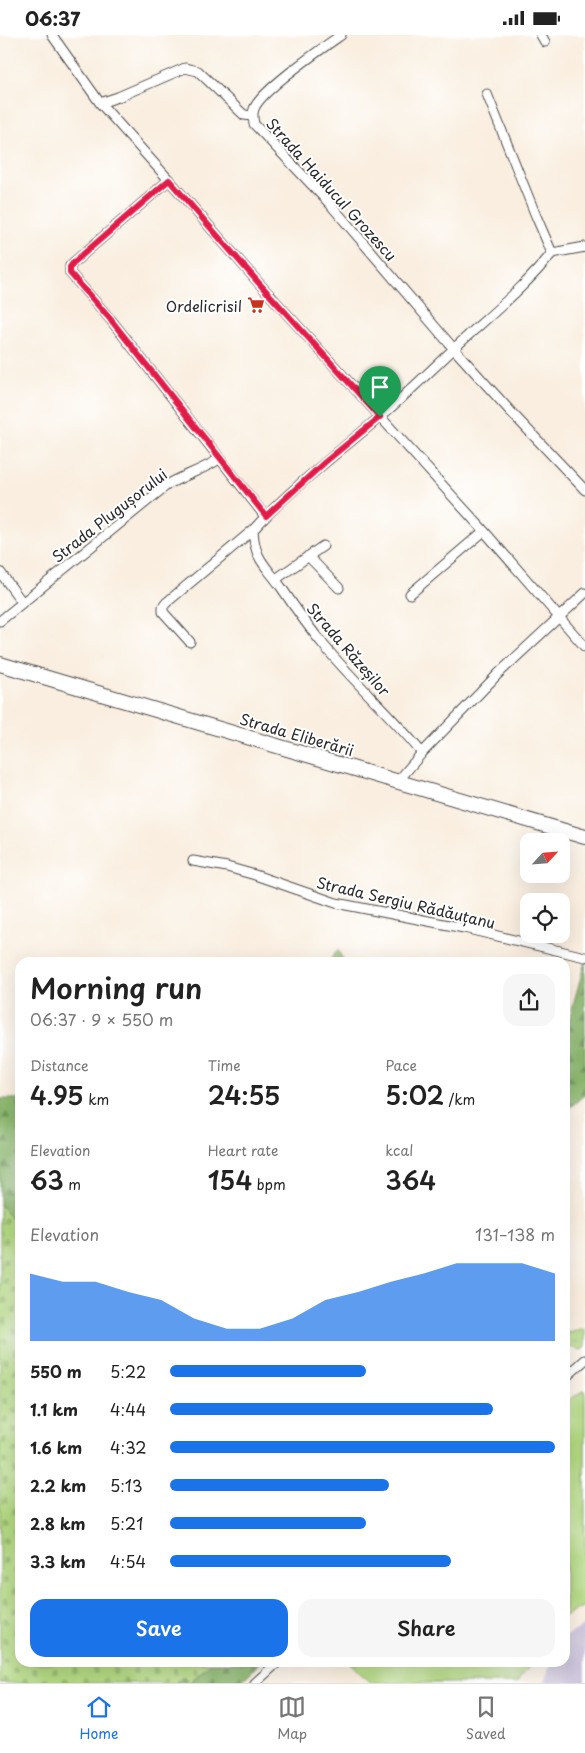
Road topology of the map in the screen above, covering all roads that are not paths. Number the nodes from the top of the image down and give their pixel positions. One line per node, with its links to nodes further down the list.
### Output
1 (52, 35): 4 (street)
2 (341, 35): 5 (street, Strada Haiducul Grozescu)
3 (487, 94): 8 (street)
4 (100, 103): 5 (street); 6 (street)
5 (252, 116): 9 (street, Strada Haiducul Grozescu)
6 (169, 180): 10 (street); 11 (street)
7 (585, 247): 8 (street)
8 (552, 253): 9 (street)
9 (454, 349): 10 (street); 12 (street, Strada Haiducul Grozescu)
10 (380, 417): 13 (street); 15 (street)
11 (219, 459): 13 (street); 23 (street, Strada Plugușorului)
12 (585, 490)
13 (266, 516): 14 (street)
14 (253, 530): 19 (street, Strada Răzeșilor); 26 (street)
15 (484, 531): 22 (street); 24 (street)
16 (323, 546): 17 (street)
17 (308, 555): 19 (street); 20 (street)
18 (0, 573): 23 (street)
19 (276, 579): 29 (street, Strada Răzeșilor)
20 (338, 588)
21 (585, 593): 24 (street)
22 (410, 594)
23 (22, 602): 25 (street, Strada Plugușorului)
24 (559, 618): 27 (street); 29 (street)
25 (0, 621)
26 (190, 642)
27 (585, 647)
28 (0, 664): 30 (street, Strada Eliberării)
29 (422, 753): 30 (street)
30 (398, 781): 31 (street, Strada Eliberării)
31 (585, 837)
32 (193, 861): 33 (street, Strada Sergiu Rădăuțanu)
33 (585, 957)
34 (585, 1361): 35 (street)
35 (570, 1374)
36 (273, 1667): 37 (street)
37 (255, 1683)

